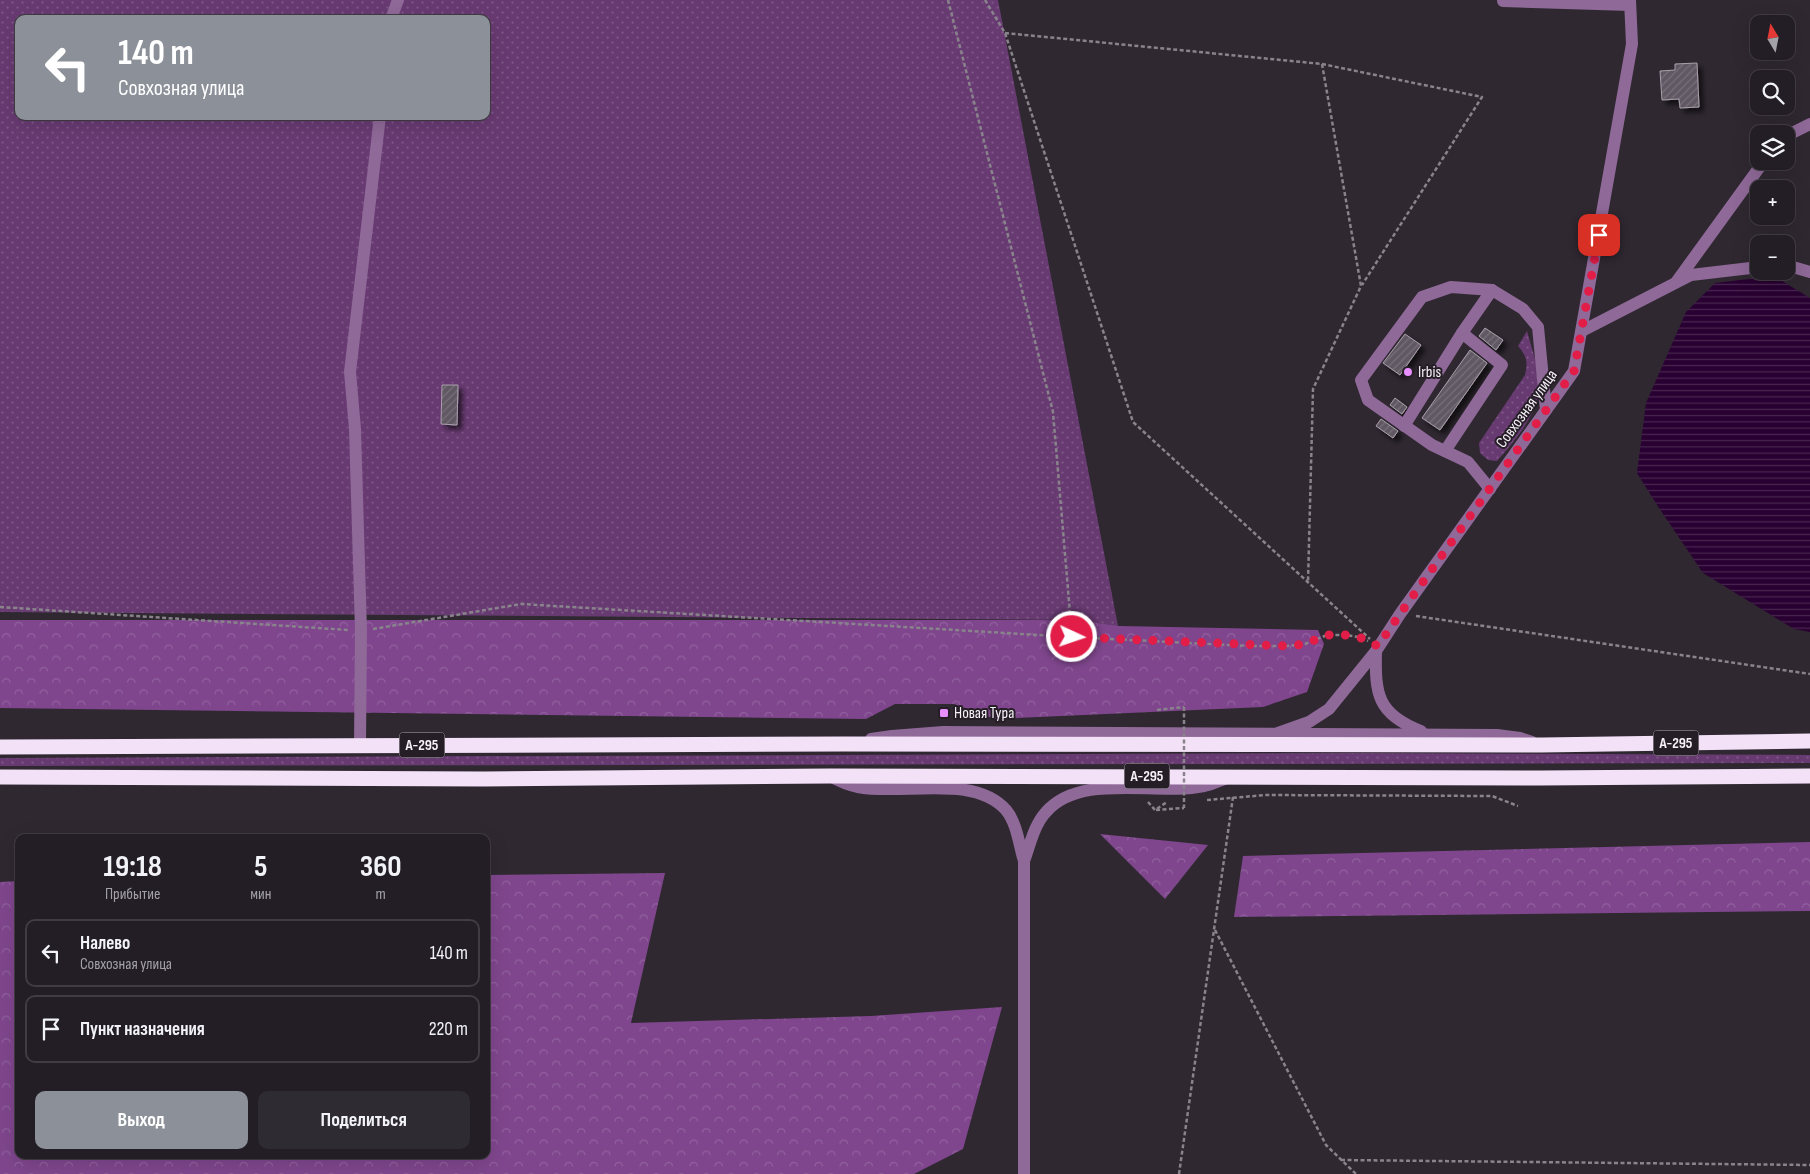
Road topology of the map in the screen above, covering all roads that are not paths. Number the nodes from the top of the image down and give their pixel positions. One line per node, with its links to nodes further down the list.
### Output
1 (398, 0): 4 (street)
2 (1503, 0): 3 (street)
3 (1630, 2): 14 (street, Совхозная улица)
4 (392, 15)
5 (380, 120): 25 (street)
6 (1810, 124): 7 (street)
7 (1795, 132)
8 (1758, 170): 12 (street)
9 (1750, 268): 12 (street)
10 (1795, 268): 11 (street)
11 (1810, 272)
12 (1676, 283): 14 (street)
13 (1492, 290): 15 (street); 16 (street); 17 (street)
14 (1582, 331): 16 (street, Совхозная улица)
15 (1462, 333): 17 (street); 18 (street)
16 (1546, 410): 19 (street, Совхозная улица)
17 (1404, 426): 18 (street)
18 (1445, 451): 19 (street)
19 (1490, 489): 20 (street, Совхозная улица)
20 (1377, 649): 21 (street, Совхозная улица); 22 (street)
21 (1278, 733): 22 (street, А-295); 24 (street, А-295)
22 (1431, 734): 26 (street, А-295)
23 (1810, 741): 26 (highway, А-295)
24 (844, 744): 25 (highway, А-295); 26 (highway, А-295)
25 (360, 745): 27 (highway, А-295)
26 (1542, 745)
27 (0, 747)
28 (830, 776): 29 (highway, А-295); 31 (highway, А-295); 32 (street)
29 (1232, 776): 30 (highway, А-295); 32 (street)
30 (1810, 776)
31 (0, 777)
32 (1024, 861): 33 (street)
33 (1024, 1174)

